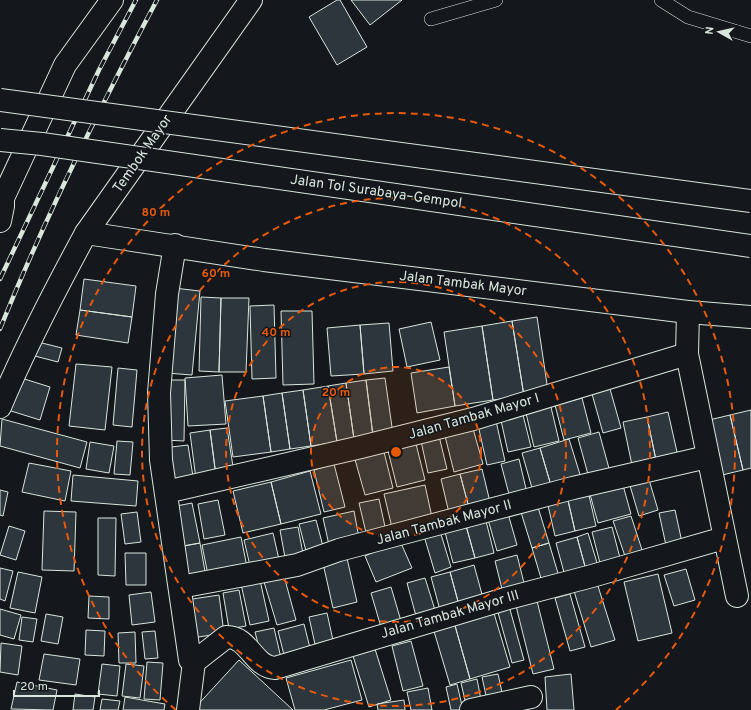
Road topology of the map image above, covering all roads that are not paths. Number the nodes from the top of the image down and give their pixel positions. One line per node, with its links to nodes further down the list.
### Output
1 (112, 0): 9 (main road)
2 (251, 0): 12 (main road, Tembok Mayor)
3 (496, 0): 5 (lane)
4 (661, 0): 6 (lane)
5 (431, 20)
6 (751, 36)
7 (0, 100): 10 (main road, bridge)
8 (0, 140): 14 (main road, Jalan Tol Surabaya–Gempol, bridge)
9 (1, 197): 11 (main road)
10 (751, 201)
11 (0, 221)
12 (86, 233): 13 (main road); 18 (main road, Tembok Mayor)
13 (175, 245): 15 (main road, Jalan Tambak Mayor); 20 (main road)
14 (751, 246)
15 (688, 312): 16 (main road, Jalan Tambak Mayor); 17 (main road)
16 (751, 317)
17 (687, 354): 19 (main road); 20 (main road, Jalan Tambak Mayor I)
18 (0, 407)
19 (707, 457): 21 (main road); 22 (main road, Jalan Tambak Mayor II)
20 (166, 492): 22 (main road)
21 (724, 538): 23 (main road); 24 (main road, Jalan Tambak Mayor III)
22 (180, 587): 24 (main road)
23 (737, 596)
24 (194, 662): 26 (main road)
25 (531, 697): 27 (main road)
26 (188, 710)
27 (471, 710)

